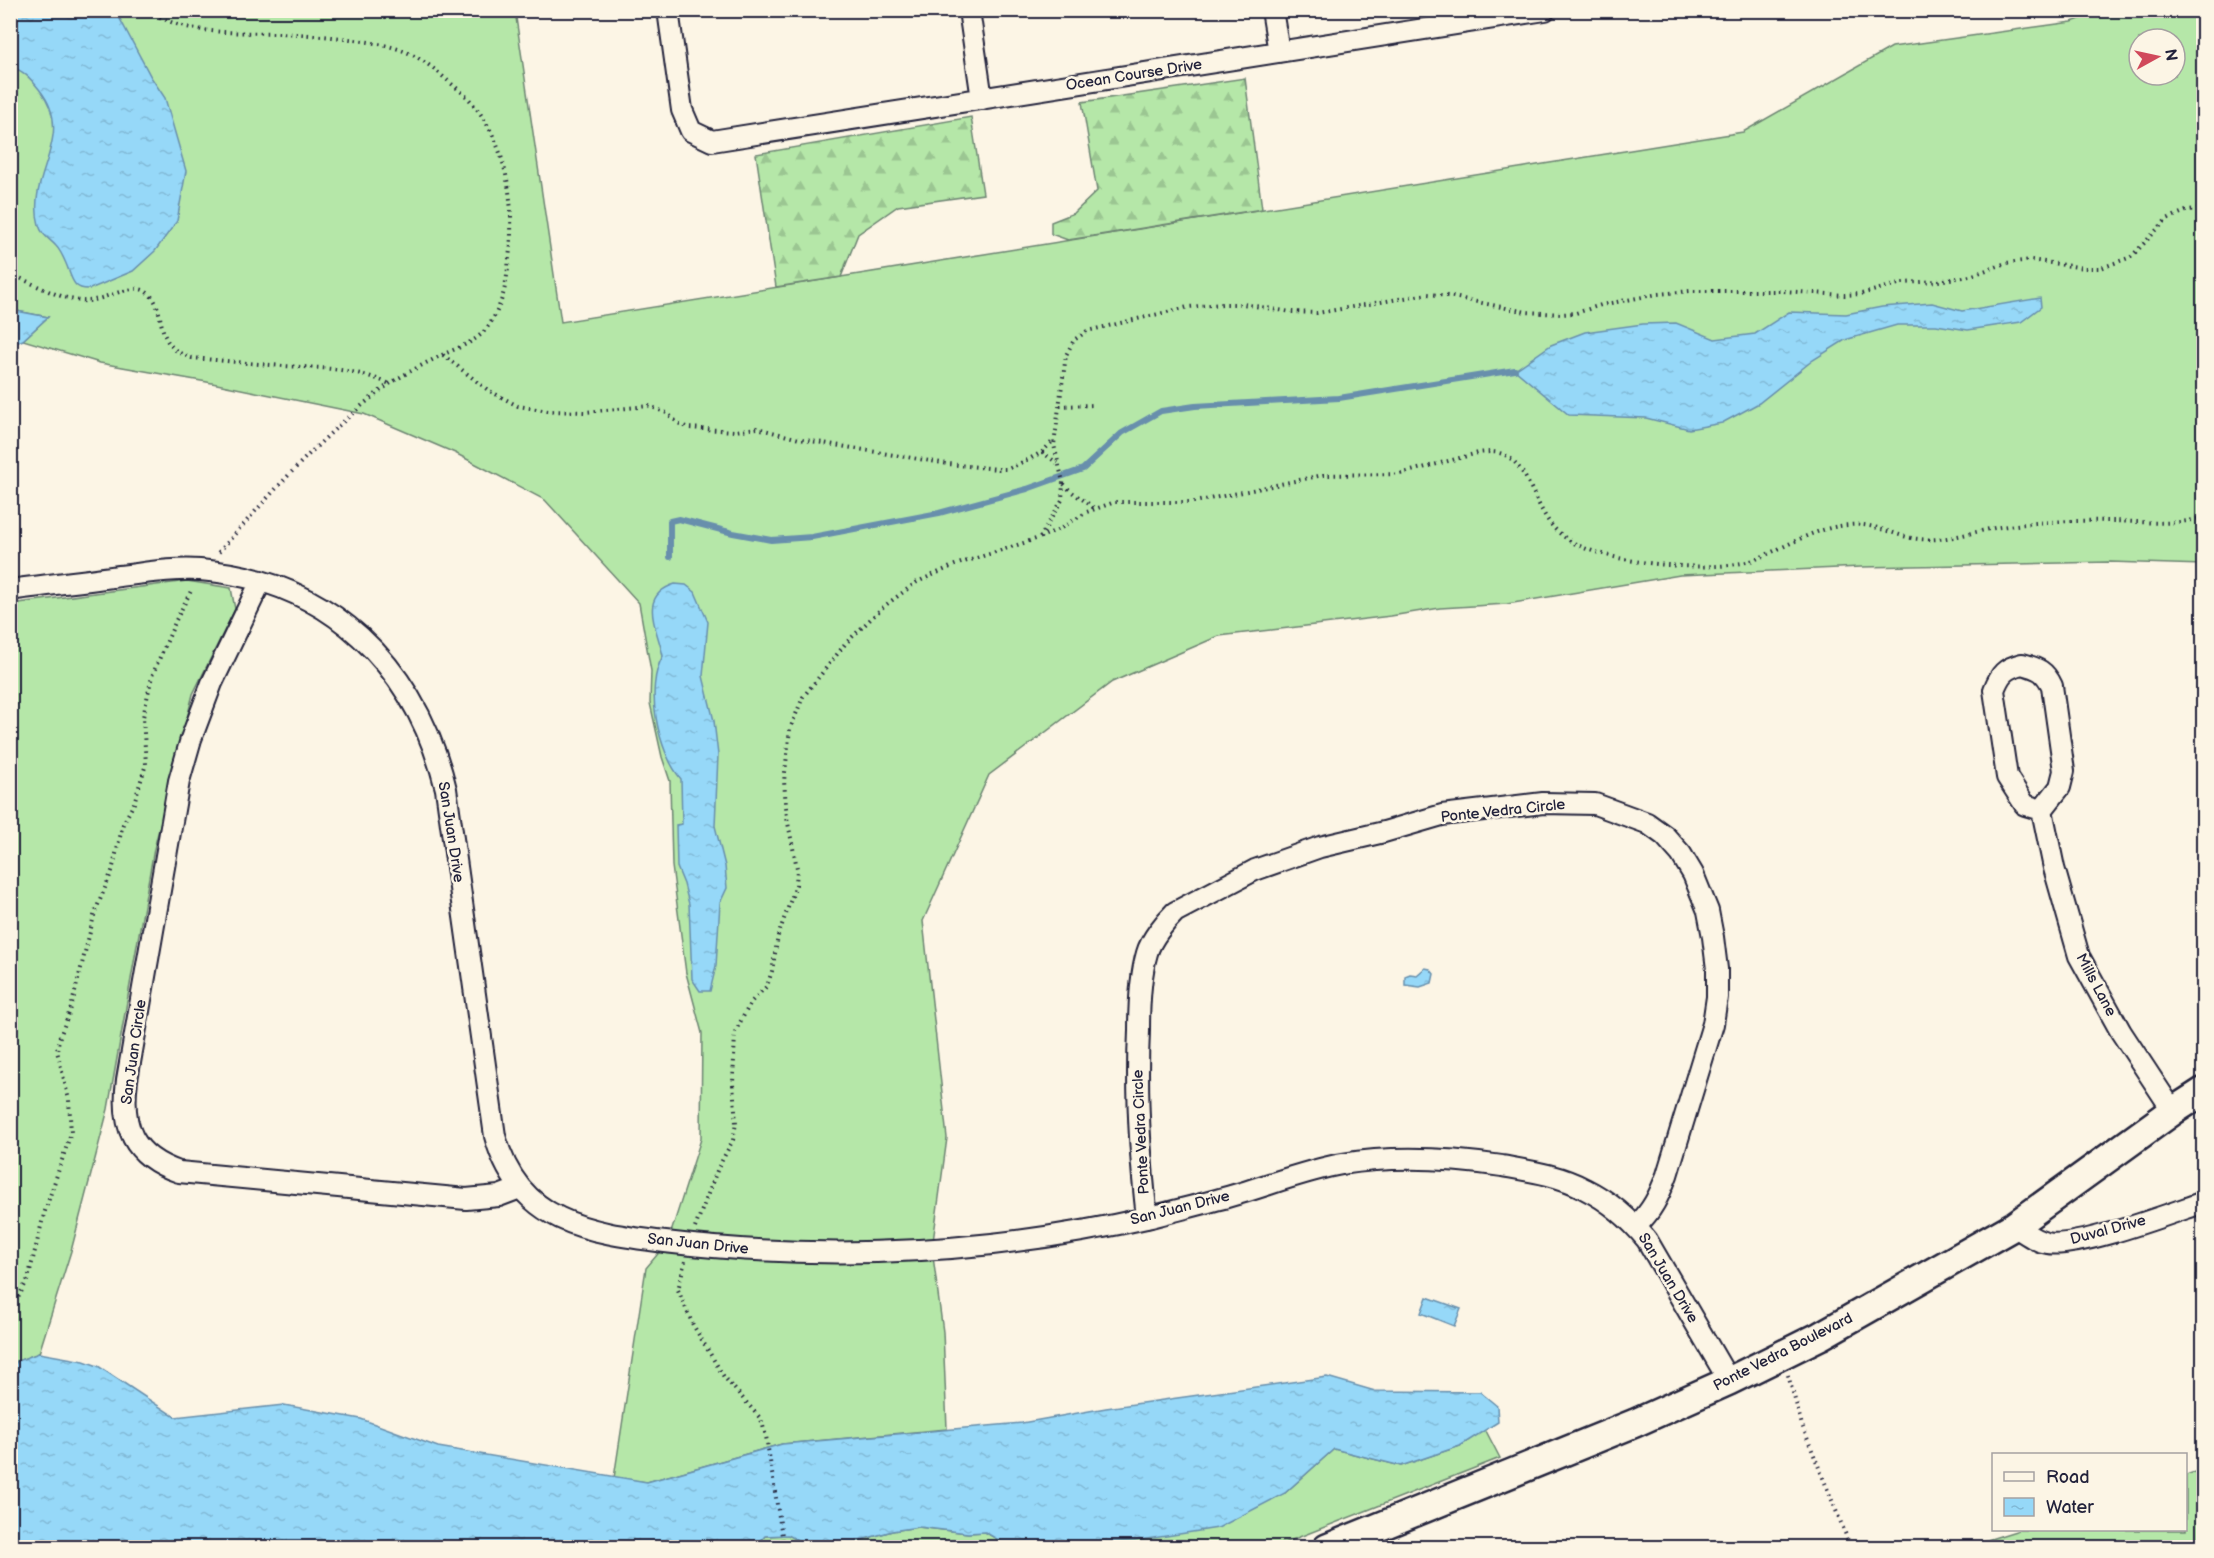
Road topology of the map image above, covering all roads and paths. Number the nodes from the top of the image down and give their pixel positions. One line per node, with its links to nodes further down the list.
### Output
1 (150, 10): 10 (path)
2 (668, 10): 7 (street, Ocean Course Drive)
3 (969, 10): 7 (street)
4 (1272, 10): 6 (street)
5 (1545, 10): 6 (street, Ocean Course Drive)
6 (1279, 52): 7 (street, Ocean Course Drive)
7 (982, 99)
8 (2204, 208): 13 (path)
9 (10, 274): 11 (path)
10 (443, 355): 11 (path); 15 (path)
11 (390, 384): 21 (path)
12 (1095, 405): 13 (path)
13 (1060, 406): 14 (path)
14 (1055, 439): 15 (path); 16 (path)
15 (1042, 453): 16 (path)
16 (1058, 463): 17 (path)
17 (1064, 483): 18 (path); 20 (path)
18 (1095, 509): 19 (path); 20 (path)
19 (2204, 517)
20 (1039, 538): 32 (path)
21 (202, 570): 22 (street, San Juan Drive); 23 (street, San Juan Drive); 33 (path)
22 (261, 581): 27 (street, San Juan Drive); 27 (street, San Juan Circle)
23 (10, 590)
24 (2042, 810): 24 (street); 26 (street, Mills Lane)
25 (2204, 1091): 26 (street, Ponte Vedra Boulevard)
26 (2173, 1111): 30 (street, Ponte Vedra Boulevard)
27 (520, 1188): 32 (street, San Juan Drive)
28 (2204, 1202): 30 (street, Duval Drive)
29 (1147, 1218): 31 (street, San Juan Drive); 31 (street, Ponte Vedra Circle); 32 (street, San Juan Drive)
30 (2014, 1226): 34 (street, Ponte Vedra Boulevard)
31 (1636, 1227): 35 (street, San Juan Drive)
32 (689, 1245): 36 (path)
33 (10, 1313)
34 (1783, 1354): 35 (street, Ponte Vedra Boulevard); 38 (path)
35 (1729, 1381): 37 (street, Ponte Vedra Boulevard)
36 (784, 1548)
37 (1327, 1548)
38 (1851, 1548)

